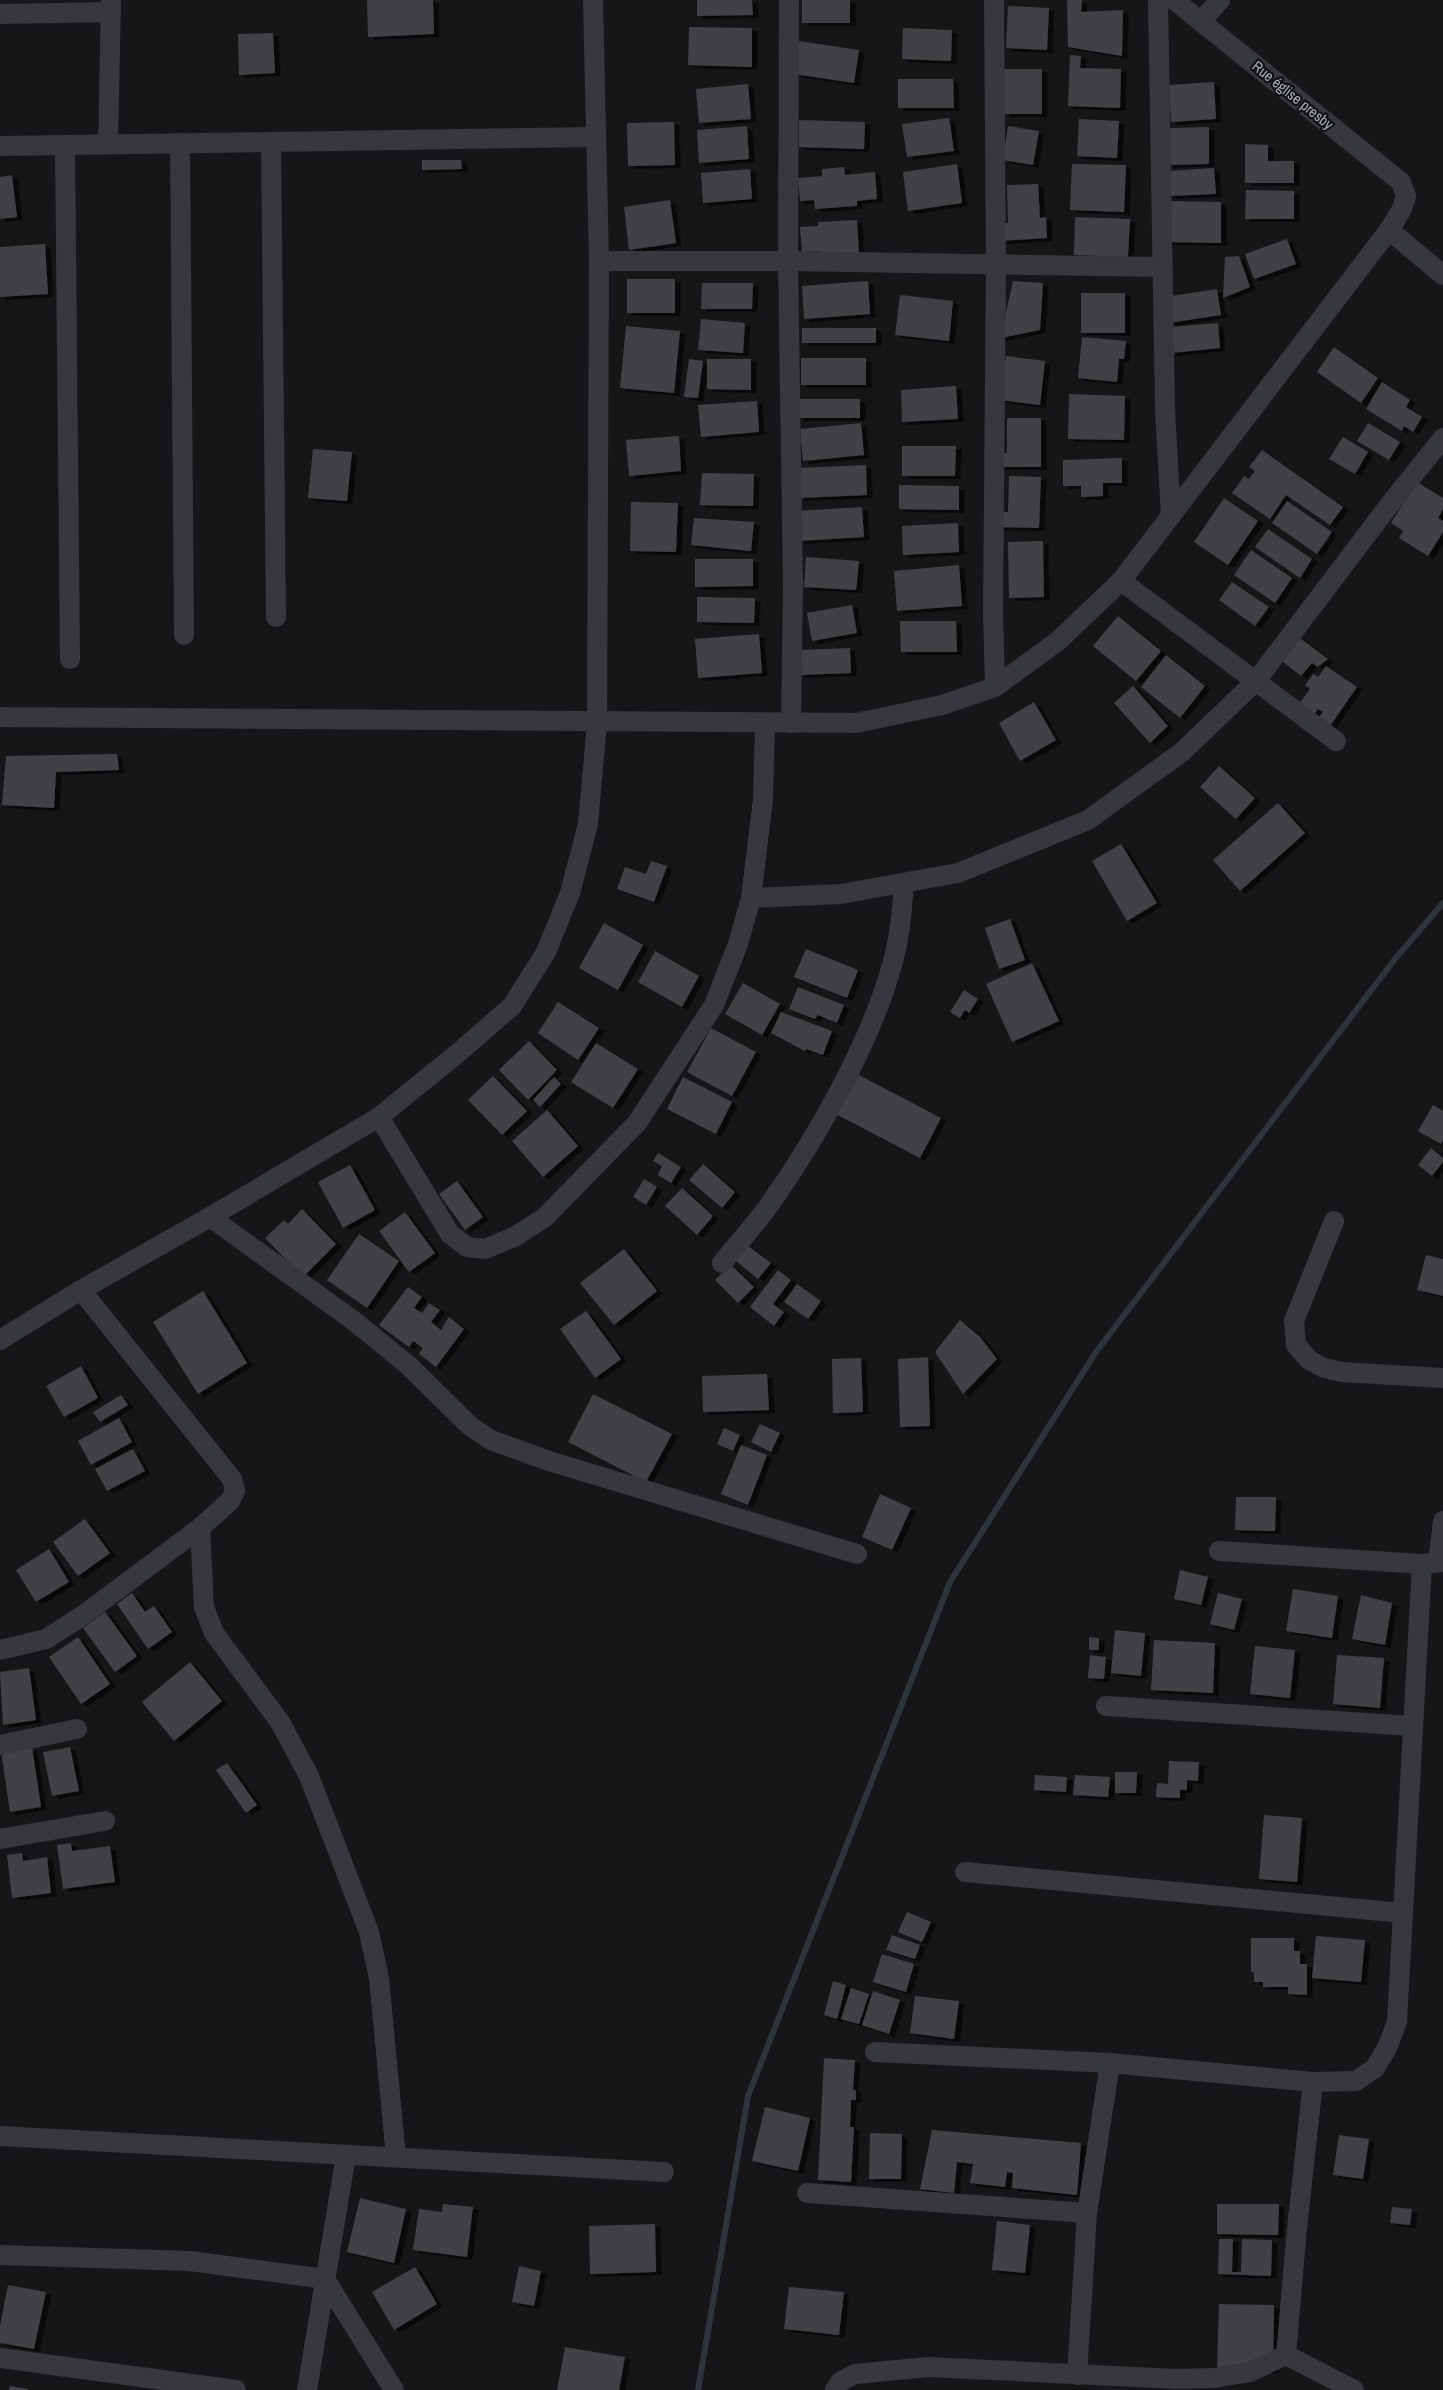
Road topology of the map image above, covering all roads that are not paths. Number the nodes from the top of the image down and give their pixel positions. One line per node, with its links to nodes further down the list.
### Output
1 (593, 0): 11 (street)
2 (789, 0): 19 (street)
3 (994, 0): 20 (street)
4 (1158, 0): 21 (street)
5 (1174, 0): 10 (street, Rue église presby)
6 (1220, 0): 10 (street)
7 (45, 6): 8 (street); 9 (street)
8 (111, 6): 14 (street)
9 (0, 14)
10 (1201, 21): 17 (street, Rue église presby)
11 (596, 137): 12 (street); 18 (street)
12 (271, 142): 13 (street); 26 (street)
13 (180, 143): 14 (street); 27 (street)
14 (108, 144): 15 (street)
15 (65, 145): 16 (street); 28 (street)
16 (0, 146)
17 (1389, 230): 22 (street); 24 (street)
18 (599, 261): 19 (street); 32 (street)
19 (788, 261): 20 (street); 34 (street)
20 (996, 264): 21 (street); 30 (street)
21 (1162, 267): 24 (street)
22 (1443, 275)
23 (1443, 438): 29 (street)
24 (1171, 516): 25 (street)
25 (1121, 581): 29 (street); 30 (street)
26 (276, 617)
27 (184, 635)
28 (70, 659)
29 (1256, 681): 35 (street); 36 (street)
30 (995, 687): 34 (street)
31 (0, 717): 32 (street)
32 (597, 723): 33 (street); 38 (street)
33 (765, 723): 34 (street); 37 (street)
34 (791, 723)
35 (1336, 741)
36 (904, 883): 37 (street); 41 (street)
37 (751, 898): 38 (street)
38 (379, 1117): 39 (street)
39 (210, 1217): 42 (street); 48 (street)
40 (1334, 1221): 44 (street)
41 (722, 1263)
42 (81, 1290): 43 (street); 46 (street)
43 (0, 1340)
44 (1443, 1378)
45 (1443, 1521): 49 (street)
46 (200, 1528): 50 (street); 64 (street)
47 (1219, 1551): 49 (street)
48 (857, 1554)
49 (1434, 1562): 52 (street)
50 (0, 1650)
51 (1106, 1706): 52 (street)
52 (1413, 1726): 58 (street)
53 (77, 1729): 54 (street)
54 (0, 1745)
55 (105, 1821): 56 (street)
56 (0, 1840)
57 (965, 1872): 58 (street)
58 (1403, 1913): 61 (street)
59 (875, 2052): 60 (street)
60 (1110, 2064): 61 (street); 67 (street)
61 (1313, 2082): 70 (street)
62 (0, 2136): 63 (street)
63 (346, 2155): 64 (street); 69 (street)
64 (396, 2157): 65 (street)
65 (664, 2172)
66 (807, 2193): 67 (street)
67 (1087, 2213): 72 (street)
68 (0, 2255): 69 (street)
69 (325, 2279): 75 (street); 76 (street)
70 (1286, 2355): 73 (street); 78 (street)
71 (0, 2358): 74 (street)
72 (1077, 2375): 73 (street); 77 (street)
73 (1213, 2384)
74 (236, 2390)
75 (307, 2390)
76 (394, 2390)
77 (835, 2390)
78 (1354, 2390)

